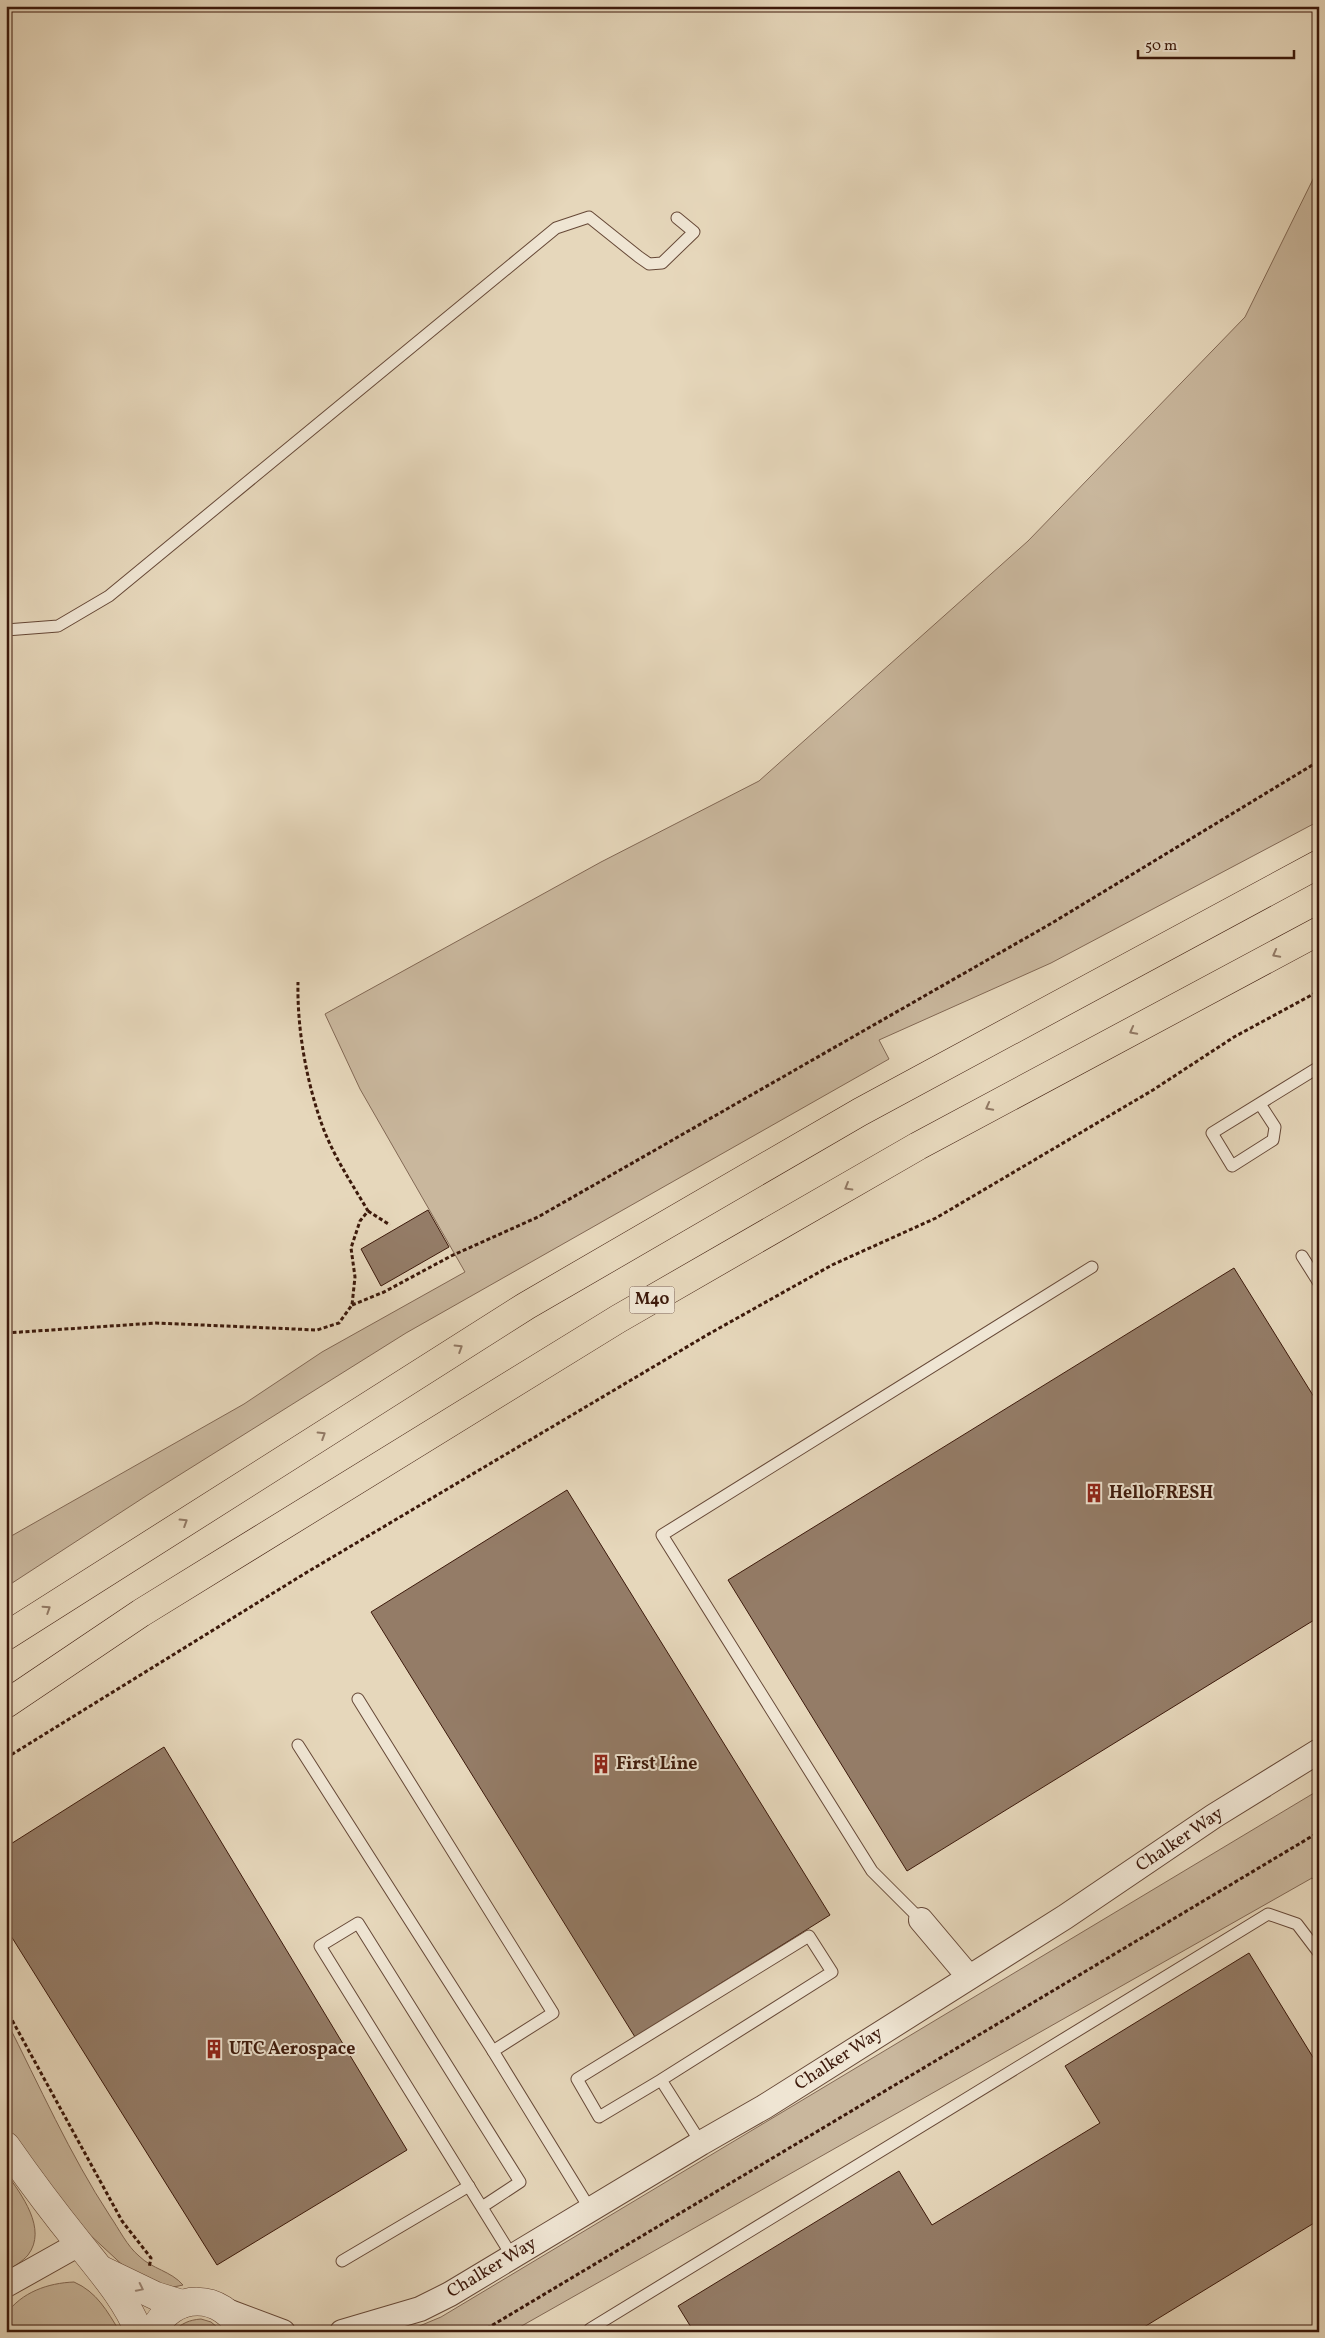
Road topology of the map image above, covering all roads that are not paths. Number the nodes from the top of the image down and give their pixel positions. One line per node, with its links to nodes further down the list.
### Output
1 (677, 218): 2 (lane)
2 (6, 630)
3 (1319, 864): 10 (highway, one-way to 3)
4 (1319, 931): 12 (highway, M40, one-way to 12)
5 (1319, 1067): 6 (lane)
6 (1260, 1104): 6 (lane)
7 (1302, 1256): 9 (lane)
8 (1092, 1267): 15 (lane)
9 (1319, 1283)
10 (6, 1636)
11 (358, 1699): 18 (lane)
12 (6, 1704)
13 (298, 1744): 18 (lane)
14 (1319, 1751): 17 (street, Chalker Way)
15 (921, 1920): 17 (street)
16 (1319, 1953): 36 (lane)
17 (969, 1977): 20 (street, Chalker Way)
18 (493, 2051): 24 (lane)
19 (661, 2080): 19 (lane); 20 (lane)
20 (701, 2143): 24 (street, Chalker Way)
21 (6, 2146): 25 (street)
22 (468, 2186): 23 (lane); 23 (lane); 27 (lane)
23 (482, 2207): 26 (lane)
24 (590, 2210): 26 (street, Chalker Way)
25 (79, 2244): 28 (street); 29 (street)
26 (512, 2256): 35 (street, Chalker Way)
27 (342, 2261)
28 (100, 2269): 30 (street, one-way to 30); 32 (street)
29 (6, 2285)
30 (182, 2304): 31 (street); 33 (street)
31 (235, 2321): 34 (street)
32 (139, 2332)
33 (153, 2332)
34 (283, 2332)
35 (342, 2332)
36 (590, 2332)

